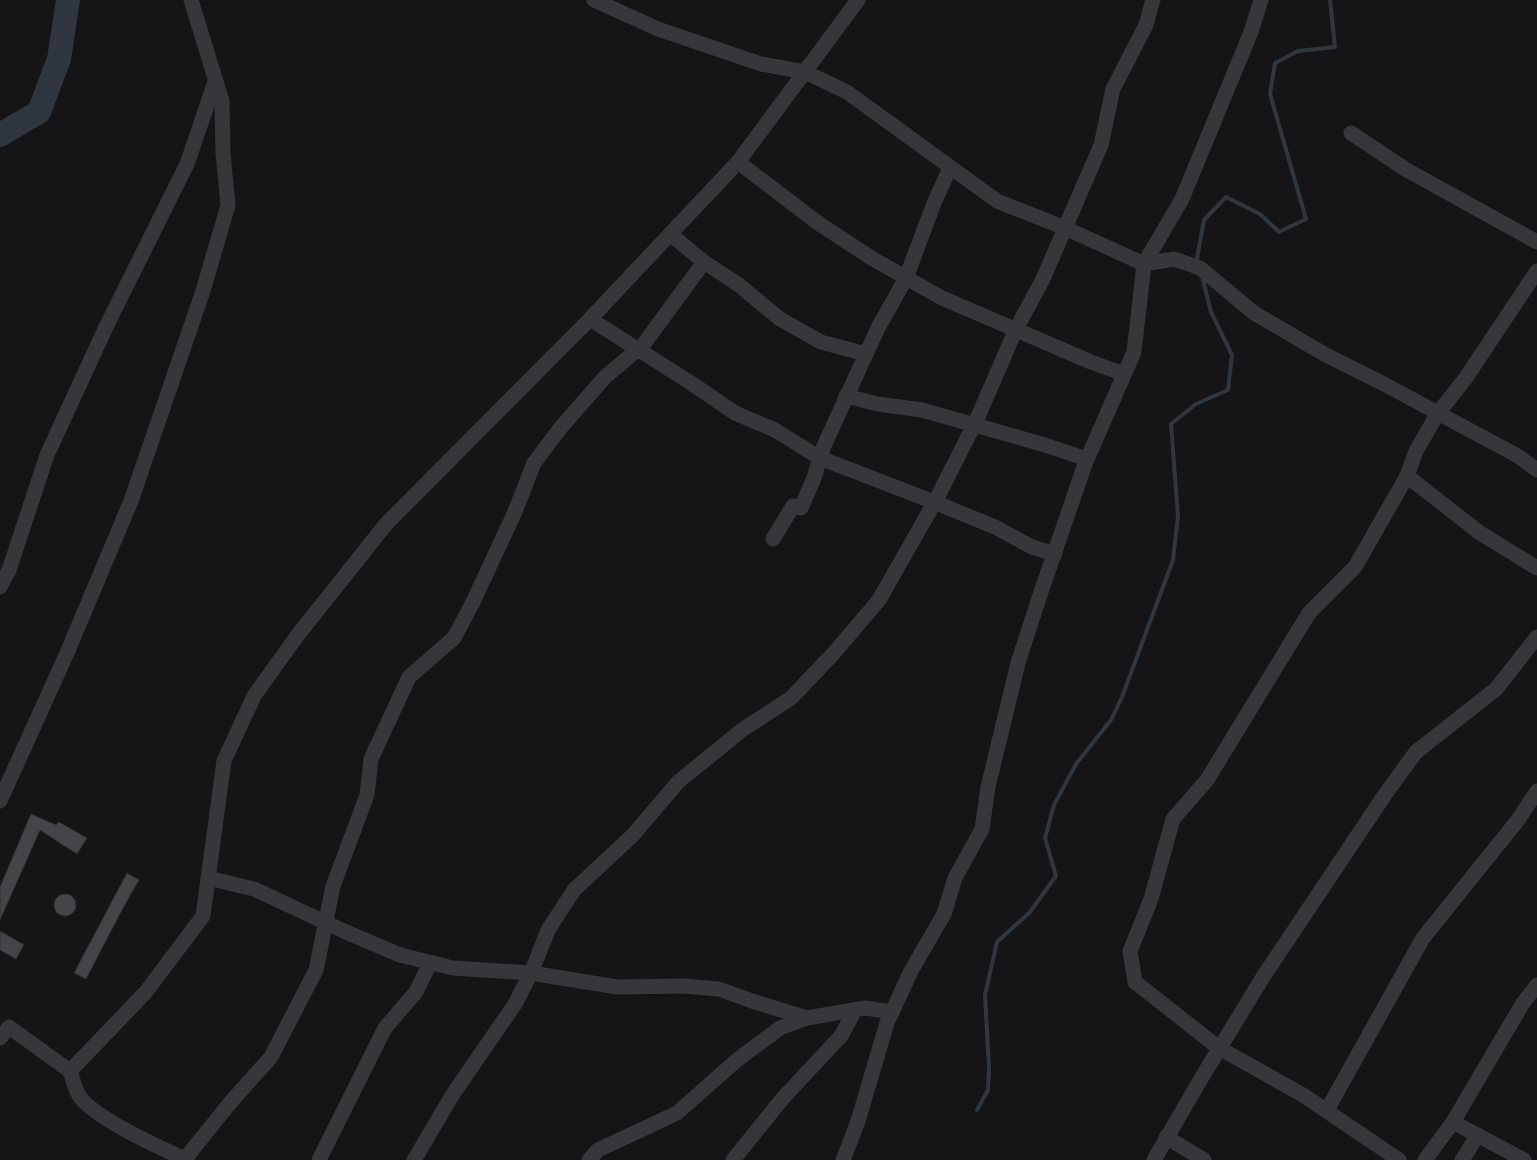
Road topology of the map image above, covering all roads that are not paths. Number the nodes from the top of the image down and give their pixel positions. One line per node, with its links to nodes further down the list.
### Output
1 (191, 0): 7 (street)
2 (594, 0): 6 (street)
3 (858, 0): 6 (street)
4 (1153, 0): 11 (street)
5 (1262, 0): 15 (street)
6 (805, 72): 9 (street); 10 (street)
7 (216, 82): 34 (street); 37 (street)
8 (1351, 132): 13 (street)
9 (738, 162): 12 (street); 17 (street)
10 (950, 168): 11 (street); 17 (street)
11 (1065, 228): 15 (street); 19 (street)
12 (670, 234): 14 (street); 18 (street)
13 (1537, 242)
14 (704, 262): 20 (street); 21 (street)
15 (1144, 264): 22 (street); 24 (street)
16 (1537, 271): 24 (street)
17 (906, 278): 19 (street); 21 (street)
18 (590, 320): 20 (street); 38 (street)
19 (1016, 329): 22 (street); 25 (street)
20 (638, 349): 26 (street); 39 (street)
21 (866, 354): 23 (street)
22 (1124, 374): 27 (street)
23 (846, 396): 25 (street); 26 (street)
24 (1438, 413): 28 (street); 29 (street)
25 (974, 425): 27 (street); 30 (street)
26 (820, 458): 30 (street); 31 (street)
27 (1087, 459): 32 (street)
28 (1537, 470)
29 (1407, 476): 33 (street); 47 (street)
30 (934, 502): 32 (street); 41 (street)
31 (772, 540)
32 (1055, 554): 44 (street)
33 (1537, 568)
34 (0, 587)
35 (1537, 637): 47 (street)
36 (1537, 791): 49 (street)
37 (0, 801)
38 (208, 878): 39 (street); 48 (street)
39 (325, 922): 40 (street); 54 (street)
40 (430, 962): 41 (street); 55 (street)
41 (530, 973): 45 (street); 56 (street)
42 (1537, 985): 50 (street)
43 (855, 1010): 44 (street); 45 (street); 58 (street)
44 (892, 1012): 59 (street)
45 (807, 1018): 57 (street)
46 (3, 1028): 48 (street)
47 (1219, 1048): 49 (street); 52 (street)
48 (70, 1072): 54 (street)
49 (1326, 1110): 53 (street)
50 (1453, 1122): 51 (street); 62 (street)
51 (1478, 1135): 63 (street); 64 (street)
52 (1166, 1137): 60 (street); 61 (street)
53 (1390, 1158)
54 (185, 1160)
55 (320, 1160)
56 (414, 1160)
57 (589, 1160)
58 (733, 1160)
59 (843, 1160)
60 (1154, 1160)
61 (1204, 1160)
62 (1425, 1160)
63 (1462, 1160)
64 (1524, 1160)

